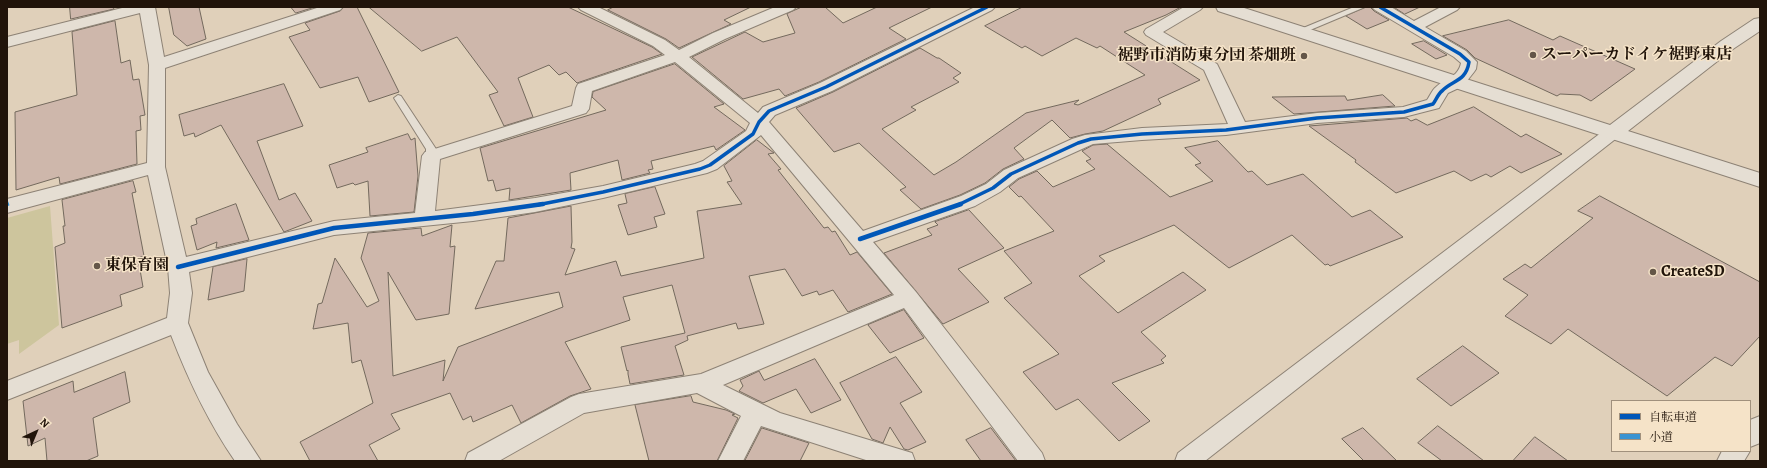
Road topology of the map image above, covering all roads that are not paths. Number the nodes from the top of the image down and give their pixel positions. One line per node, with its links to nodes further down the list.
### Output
1 (144, 7): 15 (street)
2 (148, 7): 17 (street)
3 (334, 7): 17 (street)
4 (586, 7): 16 (street)
5 (788, 7): 16 (street)
6 (987, 7): 20 (street)
7 (1195, 7): 21 (street)
8 (1224, 7): 14 (street)
9 (1361, 7): 14 (lane)
10 (1380, 7): 13 (street)
11 (1452, 7): 13 (street)
12 (1760, 23): 22 (street)
13 (1414, 27): 18 (street)
14 (1300, 31): 18 (street)
15 (7, 42)
16 (677, 56): 20 (street); 23 (street)
17 (157, 65): 24 (street)
18 (1456, 82): 21 (street); 22 (street)
19 (398, 98): 23 (lane)
20 (759, 122): 27 (street); 28 (street)
21 (1238, 127): 28 (street)
22 (1612, 133): 25 (street); 43 (street)
23 (431, 156): 27 (street)
24 (156, 166): 26 (street); 29 (street)
25 (1760, 180)
26 (7, 206)
27 (424, 219): 29 (street)
28 (860, 239): 30 (street)
29 (178, 267): 31 (street)
30 (908, 298): 32 (street); 42 (street)
31 (177, 323): 33 (street); 38 (street)
32 (700, 384): 34 (street); 39 (street)
33 (7, 390)
34 (756, 412): 40 (street); 41 (street)
35 (1760, 426): 36 (street)
36 (1751, 436)
37 (1737, 452): 44 (street)
38 (249, 461)
39 (477, 461)
40 (730, 461)
41 (903, 461)
42 (1033, 461)
43 (1187, 461)
44 (1730, 461)

